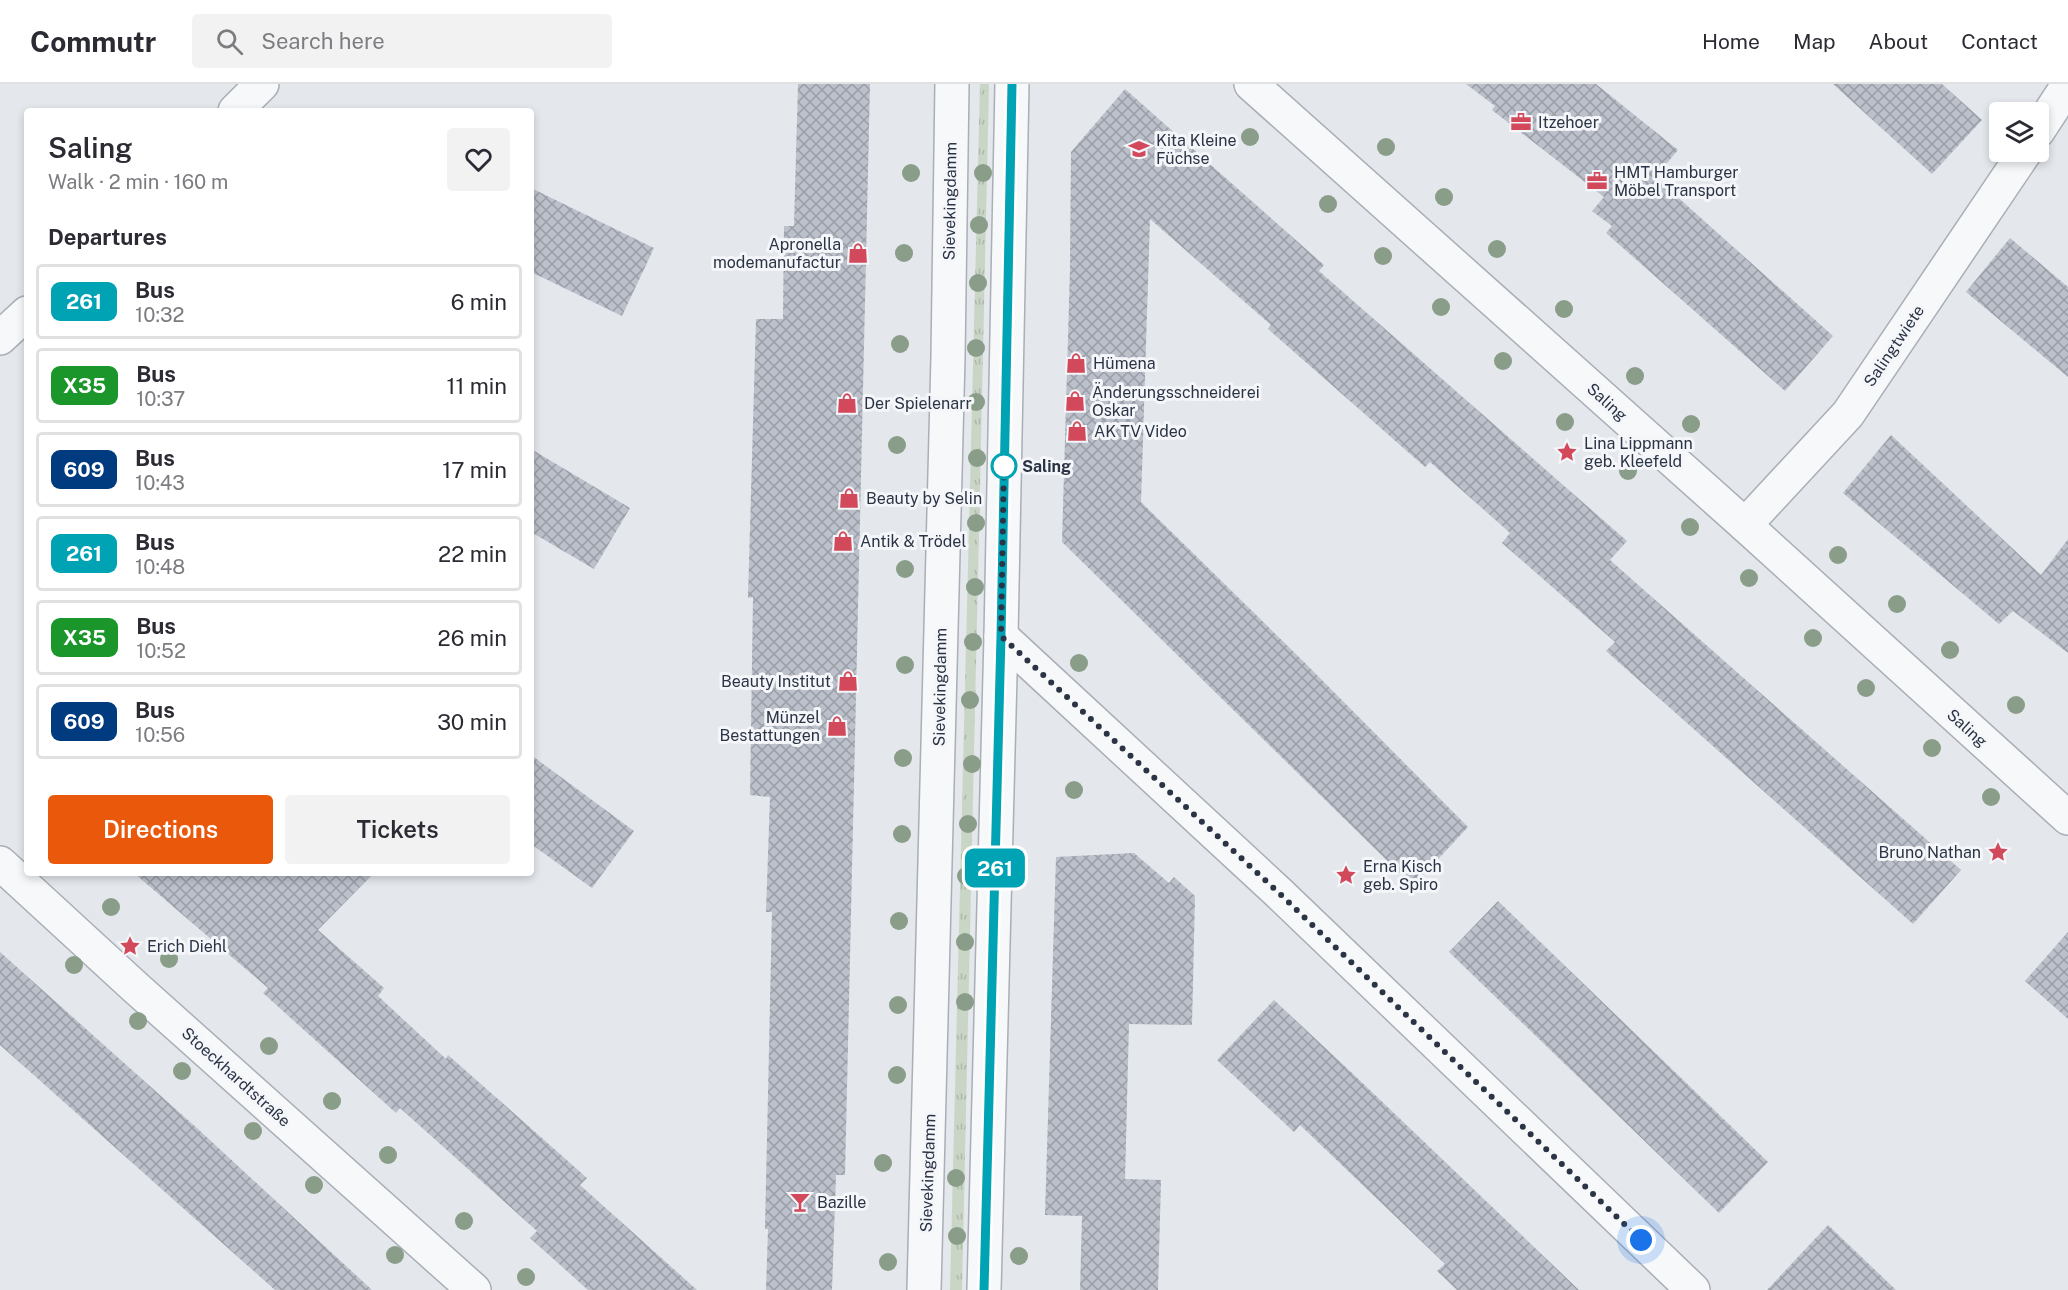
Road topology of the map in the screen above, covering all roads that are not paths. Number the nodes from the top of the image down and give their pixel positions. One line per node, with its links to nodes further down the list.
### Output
1 (262, 84): 6 (street)
2 (952, 84): 16 (street, Sievekingdamm)
3 (1012, 84): 12 (street)
4 (1251, 84): 11 (street, Saling)
5 (2068, 85): 7 (street)
6 (238, 108)
7 (2049, 114)
8 (2018, 162): 11 (street, Salingtwiete)
9 (24, 316): 10 (street)
10 (0, 338)
11 (1745, 525): 13 (street, Saling)
12 (1001, 636): 17 (street); 18 (street)
13 (2068, 818)
14 (0, 863): 15 (street, Stoeckhardtstraße)
15 (474, 1290)
16 (924, 1290)
17 (984, 1290)
18 (1693, 1290)

